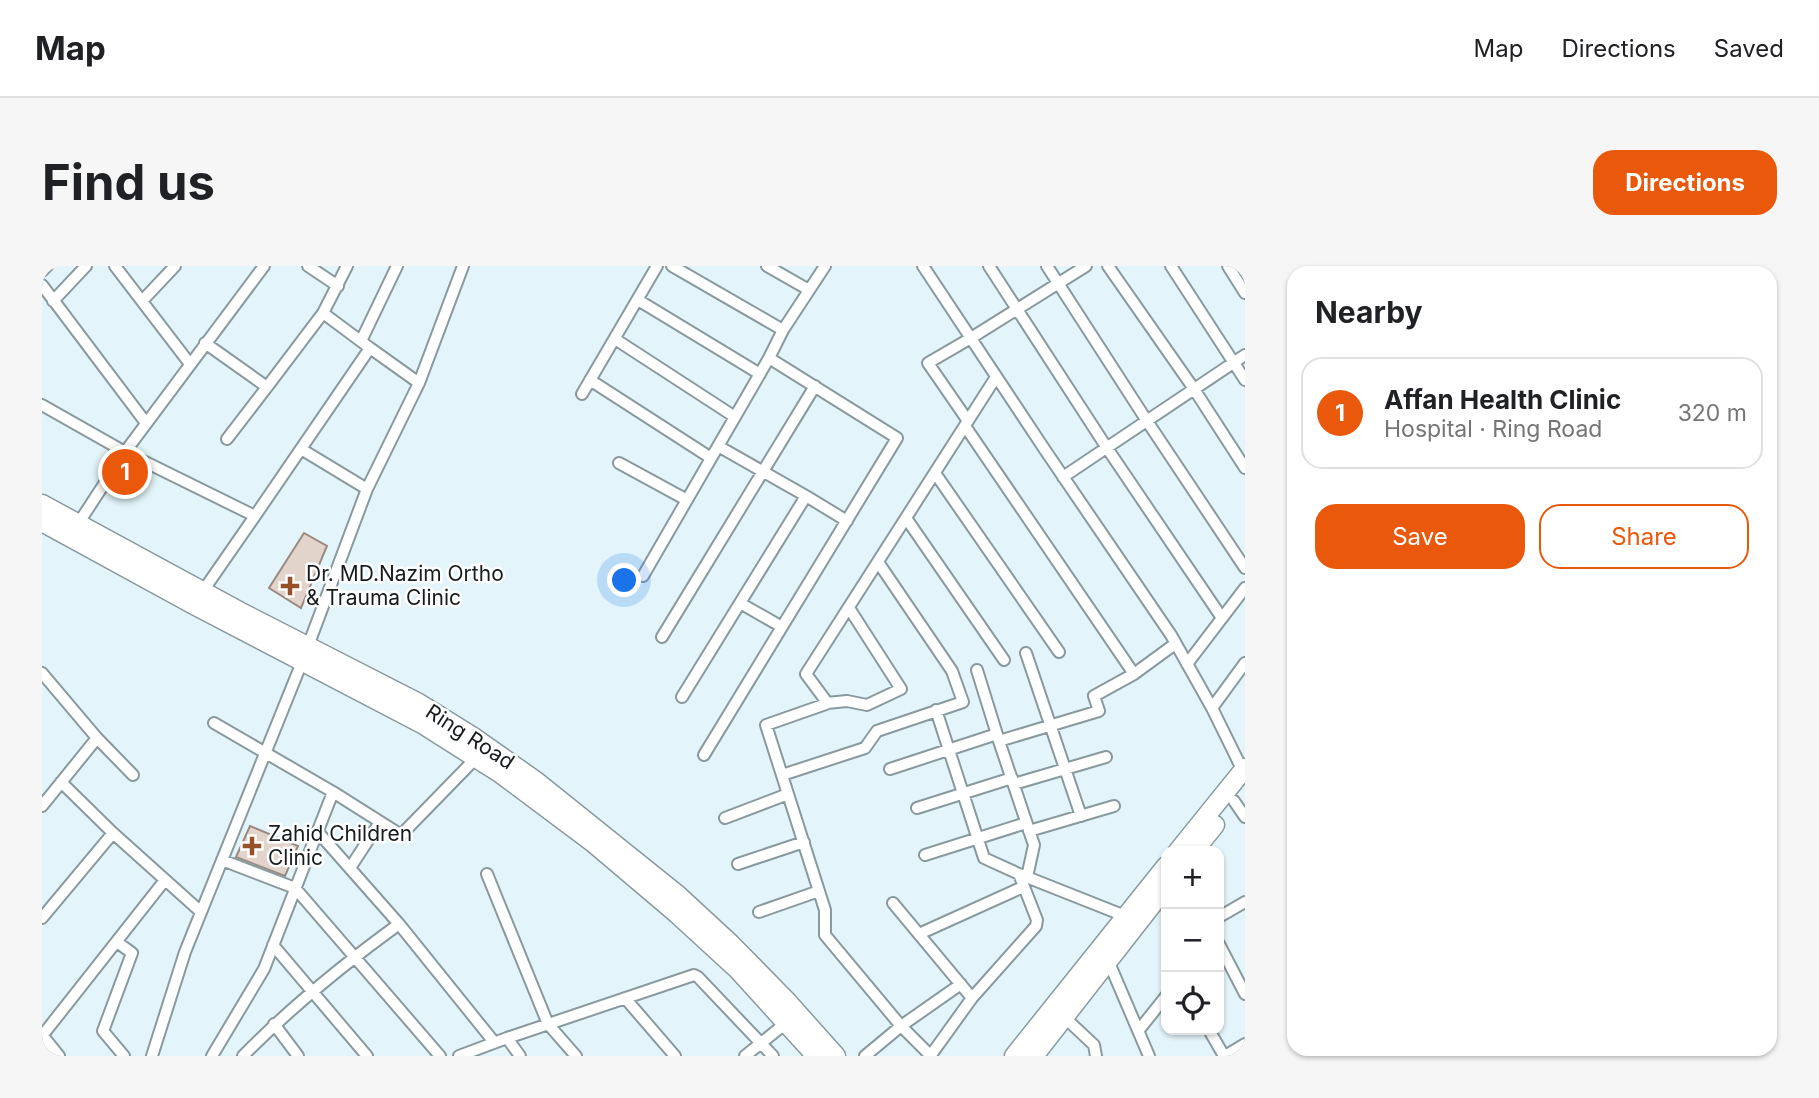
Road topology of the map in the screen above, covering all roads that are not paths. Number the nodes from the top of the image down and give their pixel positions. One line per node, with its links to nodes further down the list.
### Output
1 (47, 266): 22 (street)
2 (86, 266): 30 (street)
3 (115, 266): 31 (street)
4 (175, 266): 31 (street)
5 (248, 266): 23 (street)
6 (264, 266): 23 (street)
7 (308, 266): 26 (street)
8 (347, 266): 26 (street)
9 (397, 266): 38 (street)
10 (463, 266): 47 (street)
11 (657, 266): 29 (street)
12 (672, 266): 34 (street)
13 (768, 266): 27 (street)
14 (824, 266): 27 (street)
15 (923, 266): 35 (street)
16 (989, 266): 32 (street)
17 (1046, 266): 24 (street)
18 (1086, 266): 24 (street)
19 (1108, 266): 50 (street)
20 (1171, 266): 41 (street)
21 (1228, 266): 28 (street)
22 (42, 271)
23 (256, 277): 37 (street)
24 (1058, 284): 32 (street); 54 (street)
25 (42, 285): 30 (street)
26 (338, 286): 33 (street)
27 (809, 290): 34 (street)
28 (1245, 293)
29 (638, 300): 36 (street); 43 (street)
30 (53, 301): 55 (street)
31 (142, 301): 42 (street)
32 (1017, 310): 35 (street); 59 (street)
33 (323, 313): 38 (street); 49 (street)
34 (783, 330): 40 (street)
35 (971, 338): 44 (street); 56 (street)
36 (615, 339): 45 (street); 53 (street)
37 (205, 343): 42 (street); 49 (street)
38 (366, 345): 47 (street); 60 (street)
39 (1245, 355): 41 (street)
40 (769, 358): 43 (street); 48 (street)
41 (1233, 363): 46 (street); 50 (street)
42 (190, 364): 55 (street)
43 (760, 374): 53 (street)
44 (996, 377): 56 (street); 67 (street)
45 (590, 380): 51 (street); 62 (street)
46 (1245, 380)
47 (419, 383): 68 (street)
48 (815, 386): 65 (street); 74 (street)
49 (267, 387): 57 (street)
50 (1194, 389): 54 (street); 64 (street)
51 (582, 394)
52 (42, 405): 61 (street)
53 (735, 416): 58 (street)
54 (1147, 421): 59 (street); 78 (street)
55 (146, 423): 61 (street)
56 (967, 424): 66 (street); 95 (street)
57 (227, 439)
58 (718, 446): 62 (street); 65 (street)
59 (1107, 448): 67 (street); 84 (street)
60 (301, 449): 68 (street); 72 (street)
61 (125, 452): 72 (street); 76 (street)
62 (711, 458): 70 (street)
63 (619, 463): 70 (street)
64 (1245, 468)
65 (762, 471): 69 (street); 86 (street)
66 (935, 473): 73 (street); 88 (street)
67 (1063, 477): 87 (street)
68 (368, 489): 90 (street)
69 (806, 496): 74 (street); 82 (street)
70 (687, 500): 79 (street)
71 (42, 504): 76 (main road, Ring Road)
72 (254, 516): 81 (street)
73 (906, 518): 77 (street); 91 (street)
74 (846, 521): 85 (street)
75 (42, 522): 90 (main road, Ring Road)
76 (78, 524): 81 (main road, Ring Road)
77 (878, 562): 83 (street); 101 (street)
78 (1245, 568)
79 (643, 576)
80 (1245, 588): 84 (street)
81 (203, 591): 90 (main road, Ring Road)
82 (740, 603): 85 (street); 98 (street)
83 (849, 608): 99 (street); 99 (street)
84 (1222, 618): 93 (street)
85 (782, 627): 108 (street)
86 (662, 637)
87 (1175, 644): 93 (street); 95 (street)
88 (1059, 652)
89 (1026, 653): 103 (street)
90 (305, 654): 107 (street); 110 (main road, Ring Road); 193 (main road, Ring Road)
91 (1004, 660)
92 (1245, 663): 100 (street)
93 (1187, 664): 100 (street)
94 (977, 670): 105 (street)
95 (1134, 674): 103 (street)
96 (46, 678): 97 (street); 104 (street)
97 (42, 692)
98 (682, 697)
99 (827, 703): 114 (street)
100 (1212, 708): 116 (street)
101 (936, 710): 106 (street); 114 (street)
102 (214, 723): 107 (street)
103 (1051, 726): 105 (street); 112 (street)
104 (97, 738): 113 (street); 117 (street)
105 (998, 738): 106 (street); 115 (street)
106 (948, 750): 111 (street); 119 (street)
107 (265, 752): 118 (street); 136 (street)
108 (704, 755)
109 (1107, 757): 112 (street)
110 (476, 758): 127 (street); 167 (main road, Ring Road)
111 (890, 768)
112 (1066, 769): 115 (street); 124 (street)
113 (132, 775)
114 (782, 775): 120 (street)
115 (1013, 781): 119 (street); 128 (street)
116 (1242, 781): 125 (street); 133 (main road); 134 (main road)
117 (61, 782): 121 (street); 130 (street)
118 (332, 792): 127 (street); 129 (street)
119 (964, 793): 123 (street); 131 (street)
120 (788, 794): 126 (street); 132 (street)
121 (42, 806)
122 (1114, 806): 124 (street)
123 (917, 807)
124 (1081, 816): 128 (street)
125 (1245, 817)
126 (725, 818)
127 (380, 822): 138 (street)
128 (1028, 827): 131 (street); 142 (street)
129 (317, 831): 138 (street); 143 (street)
130 (113, 833): 141 (street); 152 (street)
131 (978, 838): 135 (street); 142 (street)
132 (804, 842): 137 (street); 144 (street)
133 (1183, 846)
134 (1197, 846)
135 (925, 855)
136 (222, 860): 143 (street); 148 (street)
137 (738, 864)
138 (350, 869): 153 (street)
139 (1161, 872): 151 (main road)
140 (487, 874): 169 (street)
141 (165, 880): 148 (street); 155 (street)
142 (1023, 880): 151 (street); 154 (street); 164 (street)
143 (295, 888): 156 (street); 159 (street)
144 (820, 891): 149 (street); 170 (street)
145 (1161, 892): 157 (main road)
146 (1245, 902): 150 (street)
147 (893, 903): 154 (street)
148 (201, 912): 181 (street)
149 (759, 912)
150 (1224, 914)
151 (1125, 916): 157 (main road)
152 (42, 918)
153 (399, 924): 159 (street); 175 (street)
154 (919, 934): 160 (street)
155 (117, 942): 172 (street); 180 (street)
156 (273, 945): 161 (street); 182 (street)
157 (1105, 954): 166 (main road); 171 (street)
158 (1224, 954): 162 (street)
159 (354, 957): 161 (street); 186 (street)
160 (961, 984): 164 (street); 170 (street)
161 (313, 991): 168 (street); 185 (street)
162 (1245, 994)
163 (625, 998): 169 (street); 176 (street); 189 (street)
164 (972, 998): 195 (street)
165 (1161, 1002): 171 (street)
166 (1058, 1011): 196 (main road); 197 (main road); 198 (street)
167 (786, 1023): 176 (street); 192 (main road, Ring Road)
168 (274, 1024): 183 (street); 184 (street)
169 (548, 1024): 174 (street); 188 (street)
170 (901, 1026): 194 (street); 195 (street)
171 (1139, 1030): 199 (street)
172 (42, 1035): 179 (street)
173 (1212, 1035): 200 (street)
174 (507, 1038): 175 (street); 187 (street)
175 (494, 1042): 178 (street)
176 (761, 1042): 190 (street); 191 (street)
177 (1245, 1044): 200 (street)
178 (466, 1055)
179 (59, 1056)
180 (124, 1056)
181 (152, 1056)
182 (212, 1056)
183 (243, 1056)
184 (298, 1056)
185 (367, 1056)
186 (440, 1056)
187 (520, 1056)
188 (576, 1056)
189 (675, 1056)
190 (745, 1056)
191 (773, 1056)
192 (816, 1056)
193 (836, 1056)
194 (865, 1056)
195 (931, 1056)
196 (1014, 1056)
197 (1034, 1056)
198 (1096, 1056)
199 (1149, 1056)
200 (1224, 1056)

